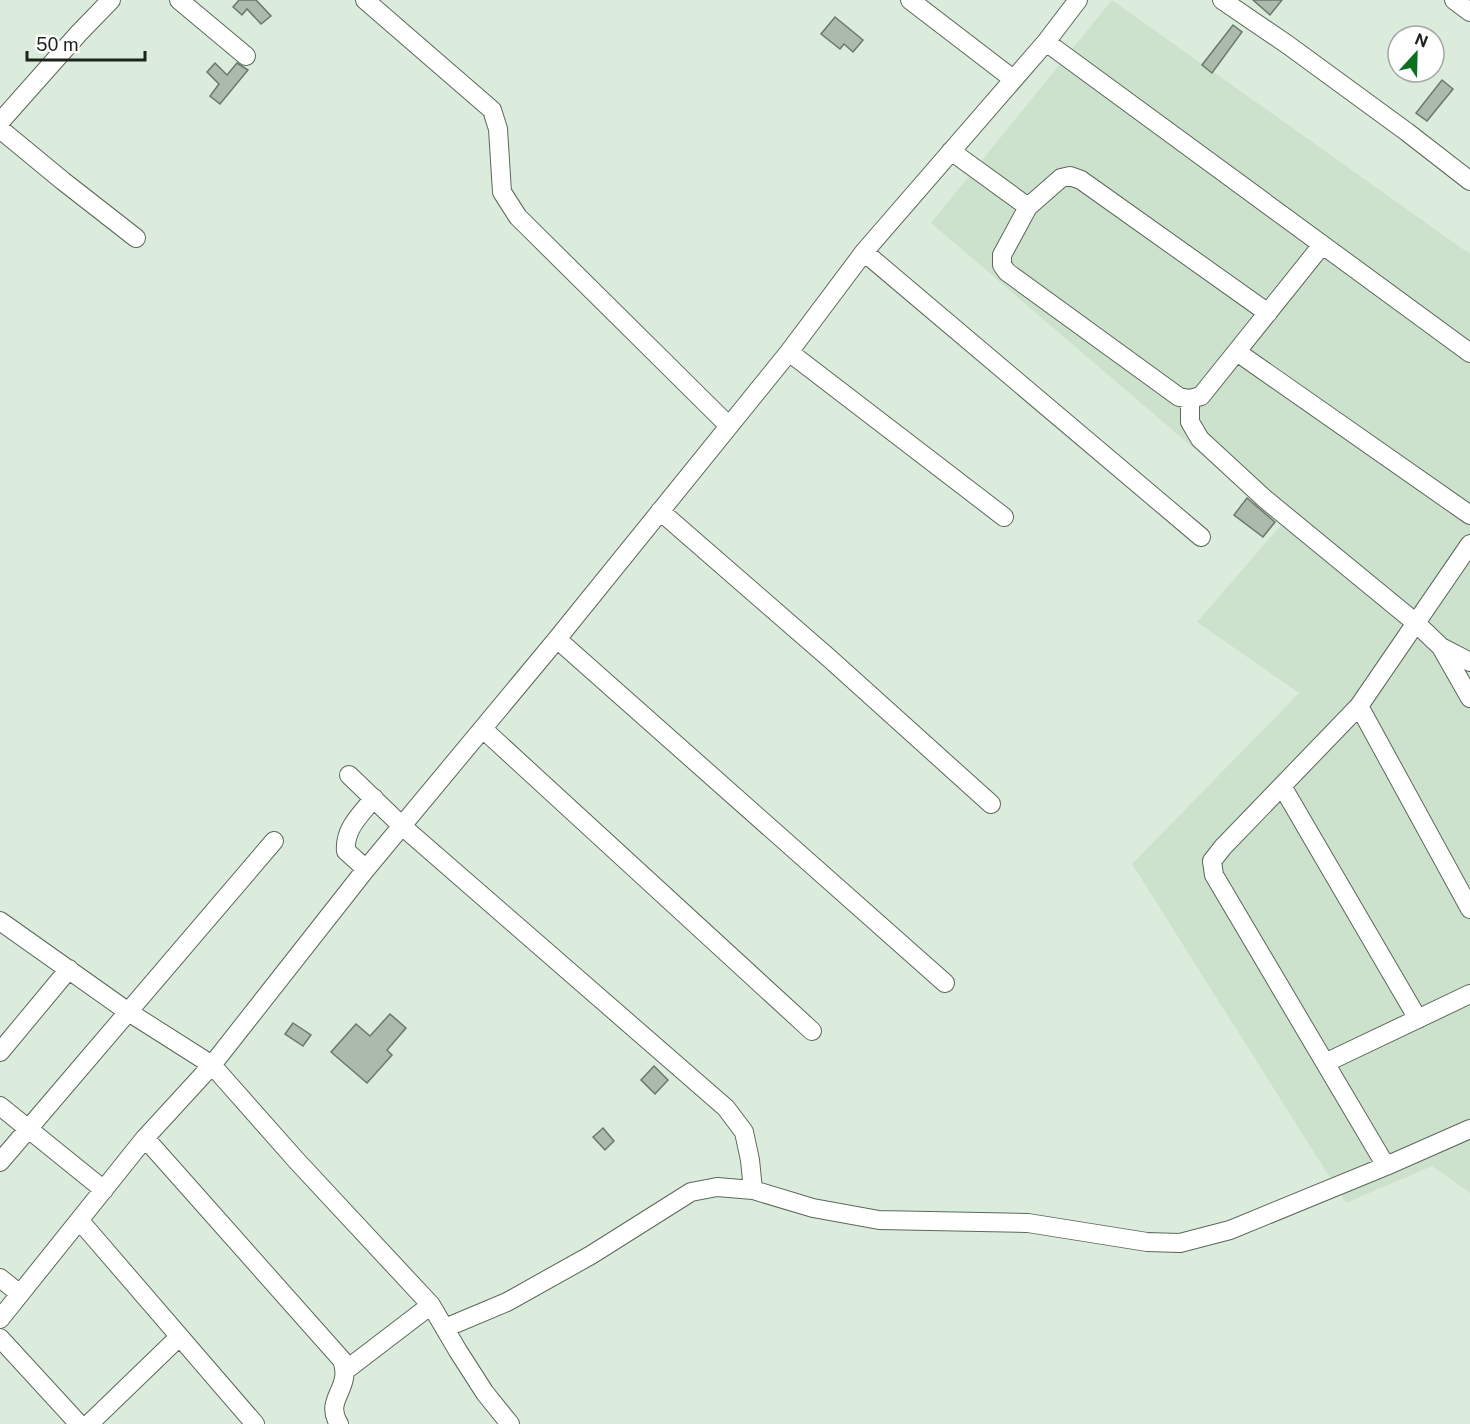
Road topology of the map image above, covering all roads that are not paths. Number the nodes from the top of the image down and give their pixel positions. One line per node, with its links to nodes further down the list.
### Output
1 (111, 0): 12 (street)
2 (179, 0): 10 (street)
3 (365, 0): 25 (street)
4 (910, 0): 11 (street)
5 (1078, 0): 9 (street)
6 (1222, 0): 15 (street)
7 (1454, 0): 8 (street)
8 (1470, 12)
9 (1046, 42): 11 (street); 18 (street)
10 (246, 56)
11 (1013, 80): 14 (street)
12 (0, 122)
13 (0, 129): 17 (street)
14 (951, 152): 16 (street); 19 (street)
15 (1470, 181)
16 (1028, 207): 20 (street); 24 (street)
17 (136, 238)
18 (1322, 245): 20 (street); 23 (street)
19 (864, 252): 21 (street); 29 (street)
20 (1268, 313): 22 (street)
21 (789, 351): 25 (street); 28 (street)
22 (1237, 352): 24 (street); 27 (street)
23 (1470, 353)
24 (1190, 399): 31 (street)
25 (728, 425): 26 (street)
26 (660, 511): 32 (street); 41 (street)
27 (1470, 515)
28 (1004, 517)
29 (1201, 537)
30 (1470, 543): 31 (street)
31 (1416, 623): 33 (street); 36 (street)
32 (557, 639): 37 (street); 48 (street)
33 (1441, 647): 34 (street); 35 (street)
34 (1470, 662)
35 (1470, 698)
36 (1359, 706): 39 (street); 45 (street)
37 (483, 729): 42 (street); 52 (street)
38 (349, 775): 40 (street)
39 (1282, 786): 51 (street); 54 (street)
40 (374, 798): 42 (street); 44 (street)
41 (991, 804)
42 (402, 826): 44 (street); 63 (street)
43 (274, 841): 50 (street)
44 (366, 869): 55 (street)
45 (1470, 909)
46 (0, 921): 47 (street)
47 (69, 969): 50 (street); 53 (street)
48 (945, 983)
49 (1470, 994): 51 (street)
50 (127, 1011): 55 (street); 57 (street)
51 (1418, 1019): 54 (street)
52 (812, 1031)
53 (0, 1052)
54 (1325, 1062): 61 (street)
55 (212, 1065): 59 (street); 67 (street)
56 (0, 1106): 57 (street)
57 (28, 1129): 60 (street); 62 (street)
58 (1470, 1129): 61 (street)
59 (145, 1138): 62 (street); 72 (street)
60 (0, 1162)
61 (1386, 1166): 63 (street)
62 (104, 1190): 64 (street)
63 (753, 1190): 69 (street)
64 (80, 1221): 66 (street); 70 (street)
65 (0, 1278): 66 (street)
66 (20, 1294): 68 (street)
67 (431, 1305): 69 (street); 72 (street)
68 (0, 1319)
69 (445, 1328): 77 (street)
70 (179, 1337): 74 (street); 75 (street)
71 (0, 1338): 73 (street)
72 (346, 1370): 76 (street)
73 (79, 1424)
74 (88, 1424)
75 (255, 1424)
76 (339, 1424)
77 (510, 1424)

